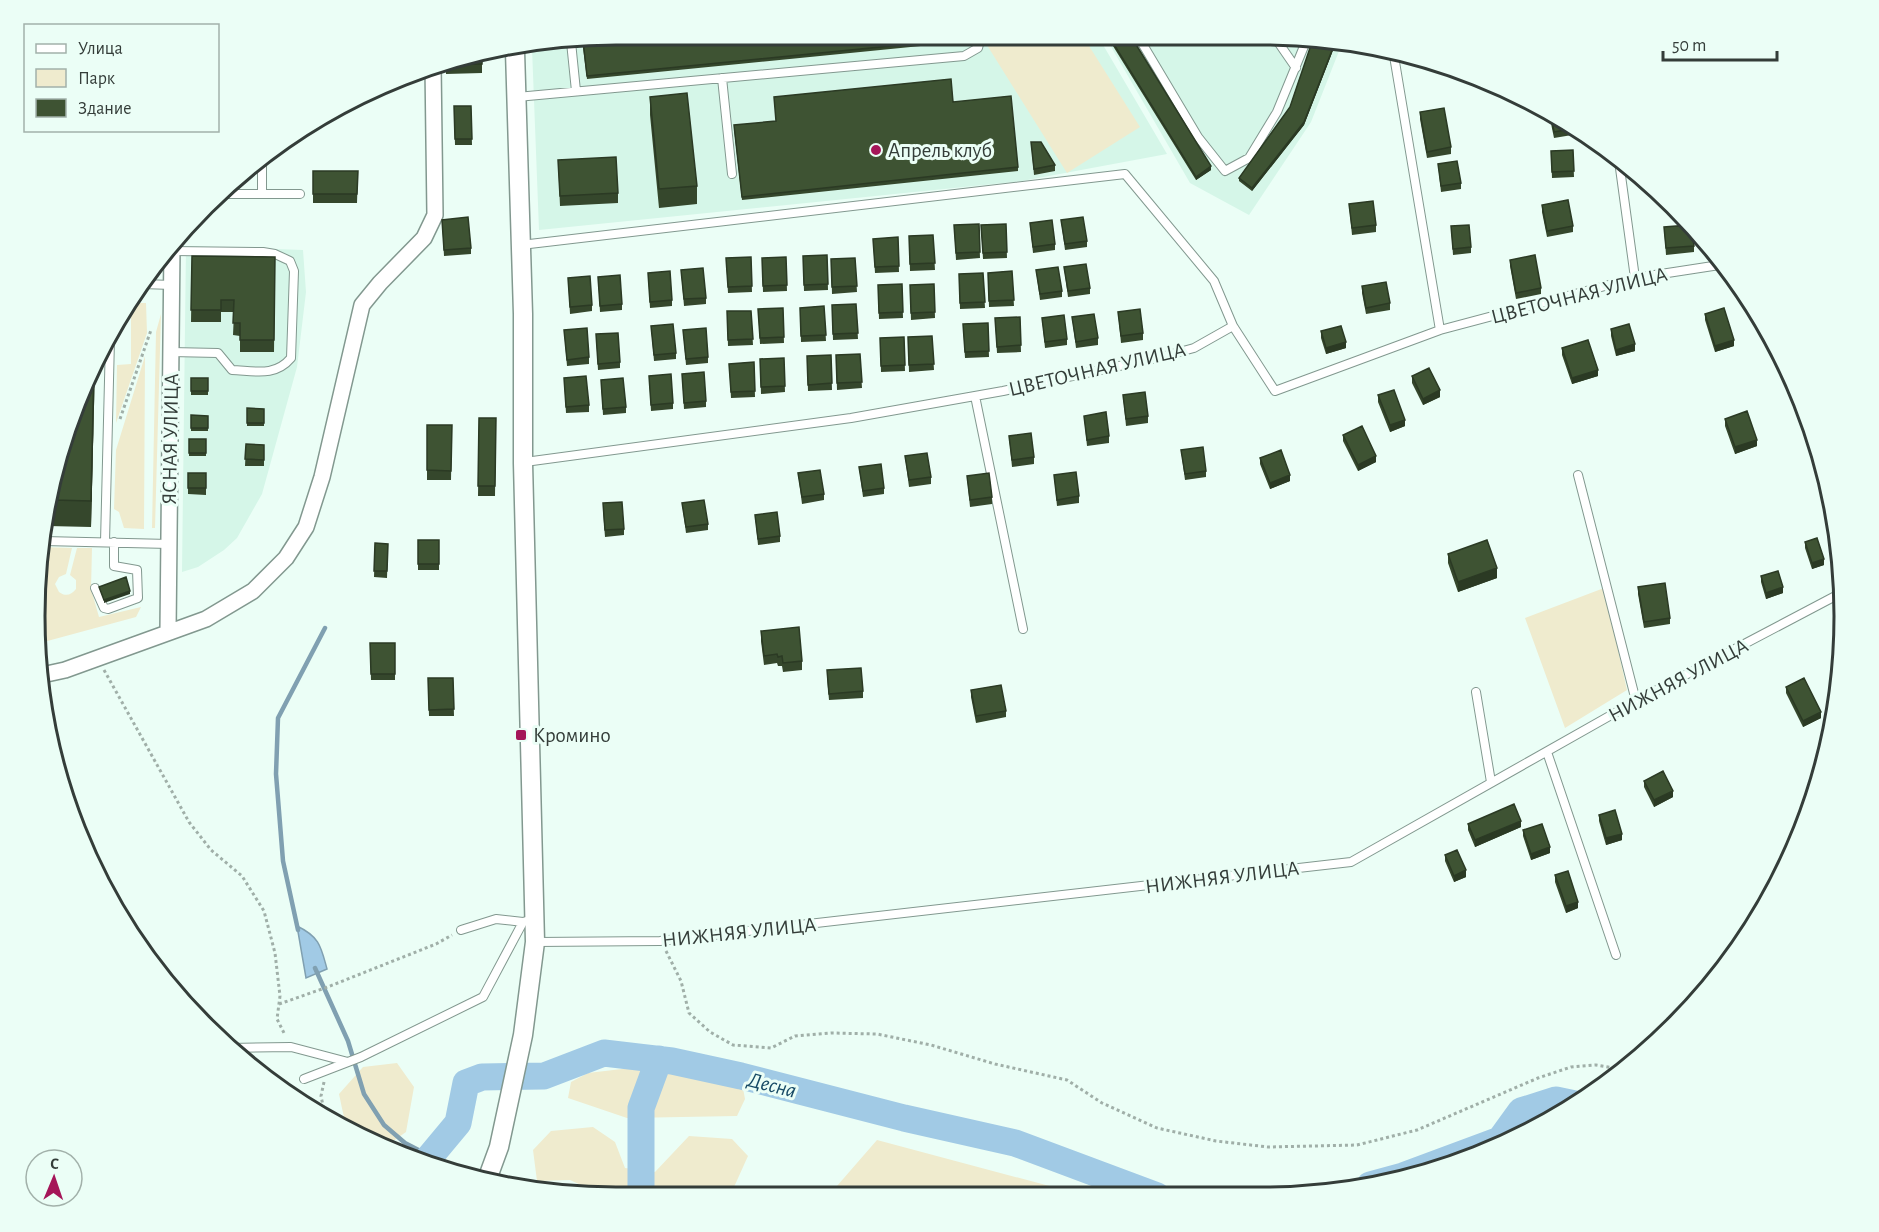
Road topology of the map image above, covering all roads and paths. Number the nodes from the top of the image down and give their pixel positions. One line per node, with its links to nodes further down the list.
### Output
1 (979, 45): 10 (lane)
2 (1143, 45): 8 (lane)
3 (1280, 45): 8 (lane)
4 (1304, 46): 8 (lane)
5 (572, 47): 11 (lane)
6 (515, 54): 12 (street)
7 (1395, 60): 28 (lane)
8 (1296, 68)
9 (433, 75): 41 (street)
10 (722, 78): 11 (lane); 15 (lane)
11 (576, 92): 12 (lane)
12 (517, 97): 19 (street)
13 (261, 169): 17 (lane)
14 (1621, 171): 23 (lane)
15 (732, 174)
16 (232, 194): 17 (lane)
17 (262, 194): 18 (lane)
18 (300, 194)
19 (521, 245): 26 (lane); 33 (street)
20 (180, 248): 30 (lane)
21 (172, 258): 25 (street, ЯСНАЯ УЛИЦА)
22 (1714, 266): 23 (lane, ЦВЕТОЧНАЯ УЛИЦА)
23 (1635, 278): 28 (lane, ЦВЕТОЧНАЯ УЛИЦА)
24 (151, 284): 25 (lane)
25 (172, 285): 30 (street, ЯСНАЯ УЛИЦА)
26 (1233, 326): 28 (lane, ЦВЕТОЧНАЯ УЛИЦА); 31 (lane, ЦВЕТОЧНАЯ УЛИЦА)
27 (151, 330): 32 (path)
28 (1440, 330)
29 (110, 351): 36 (lane)
30 (171, 352): 37 (street, ЯСНАЯ УЛИЦА)
31 (975, 396): 33 (lane, ЦВЕТОЧНАЯ УЛИЦА); 40 (lane)
32 (118, 426)
33 (523, 463): 48 (street)
34 (1578, 476): 45 (lane)
35 (50, 541): 36 (lane)
36 (109, 542): 37 (lane); 38 (lane)
37 (169, 544): 41 (street, ЯСНАЯ УЛИЦА)
38 (96, 588)
39 (1833, 597): 45 (lane, НИЖНЯЯ УЛИЦА)
40 (1023, 629)
41 (168, 632): 42 (street)
42 (97, 658): 43 (street); 53 (path)
43 (48, 674)
44 (1476, 692): 47 (lane)
45 (1636, 701): 46 (lane, НИЖНЯЯ УЛИЦА)
46 (1547, 752): 47 (lane, НИЖНЯЯ УЛИЦА); 52 (lane)
47 (1491, 782): 50 (lane, НИЖНЯЯ УЛИЦА)
48 (528, 921): 49 (lane); 51 (street); 56 (lane)
49 (461, 930): 53 (path)
50 (660, 941): 51 (lane, НИЖНЯЯ УЛИЦА); 57 (path)
51 (535, 942): 61 (street)
52 (1616, 955)
53 (279, 1004): 54 (path)
54 (291, 1047): 55 (lane); 56 (lane)
55 (243, 1048)
56 (349, 1062): 58 (lane)
57 (1612, 1068)
58 (326, 1071): 59 (lane); 60 (path)
59 (304, 1079)
60 (323, 1107)
61 (490, 1173)

